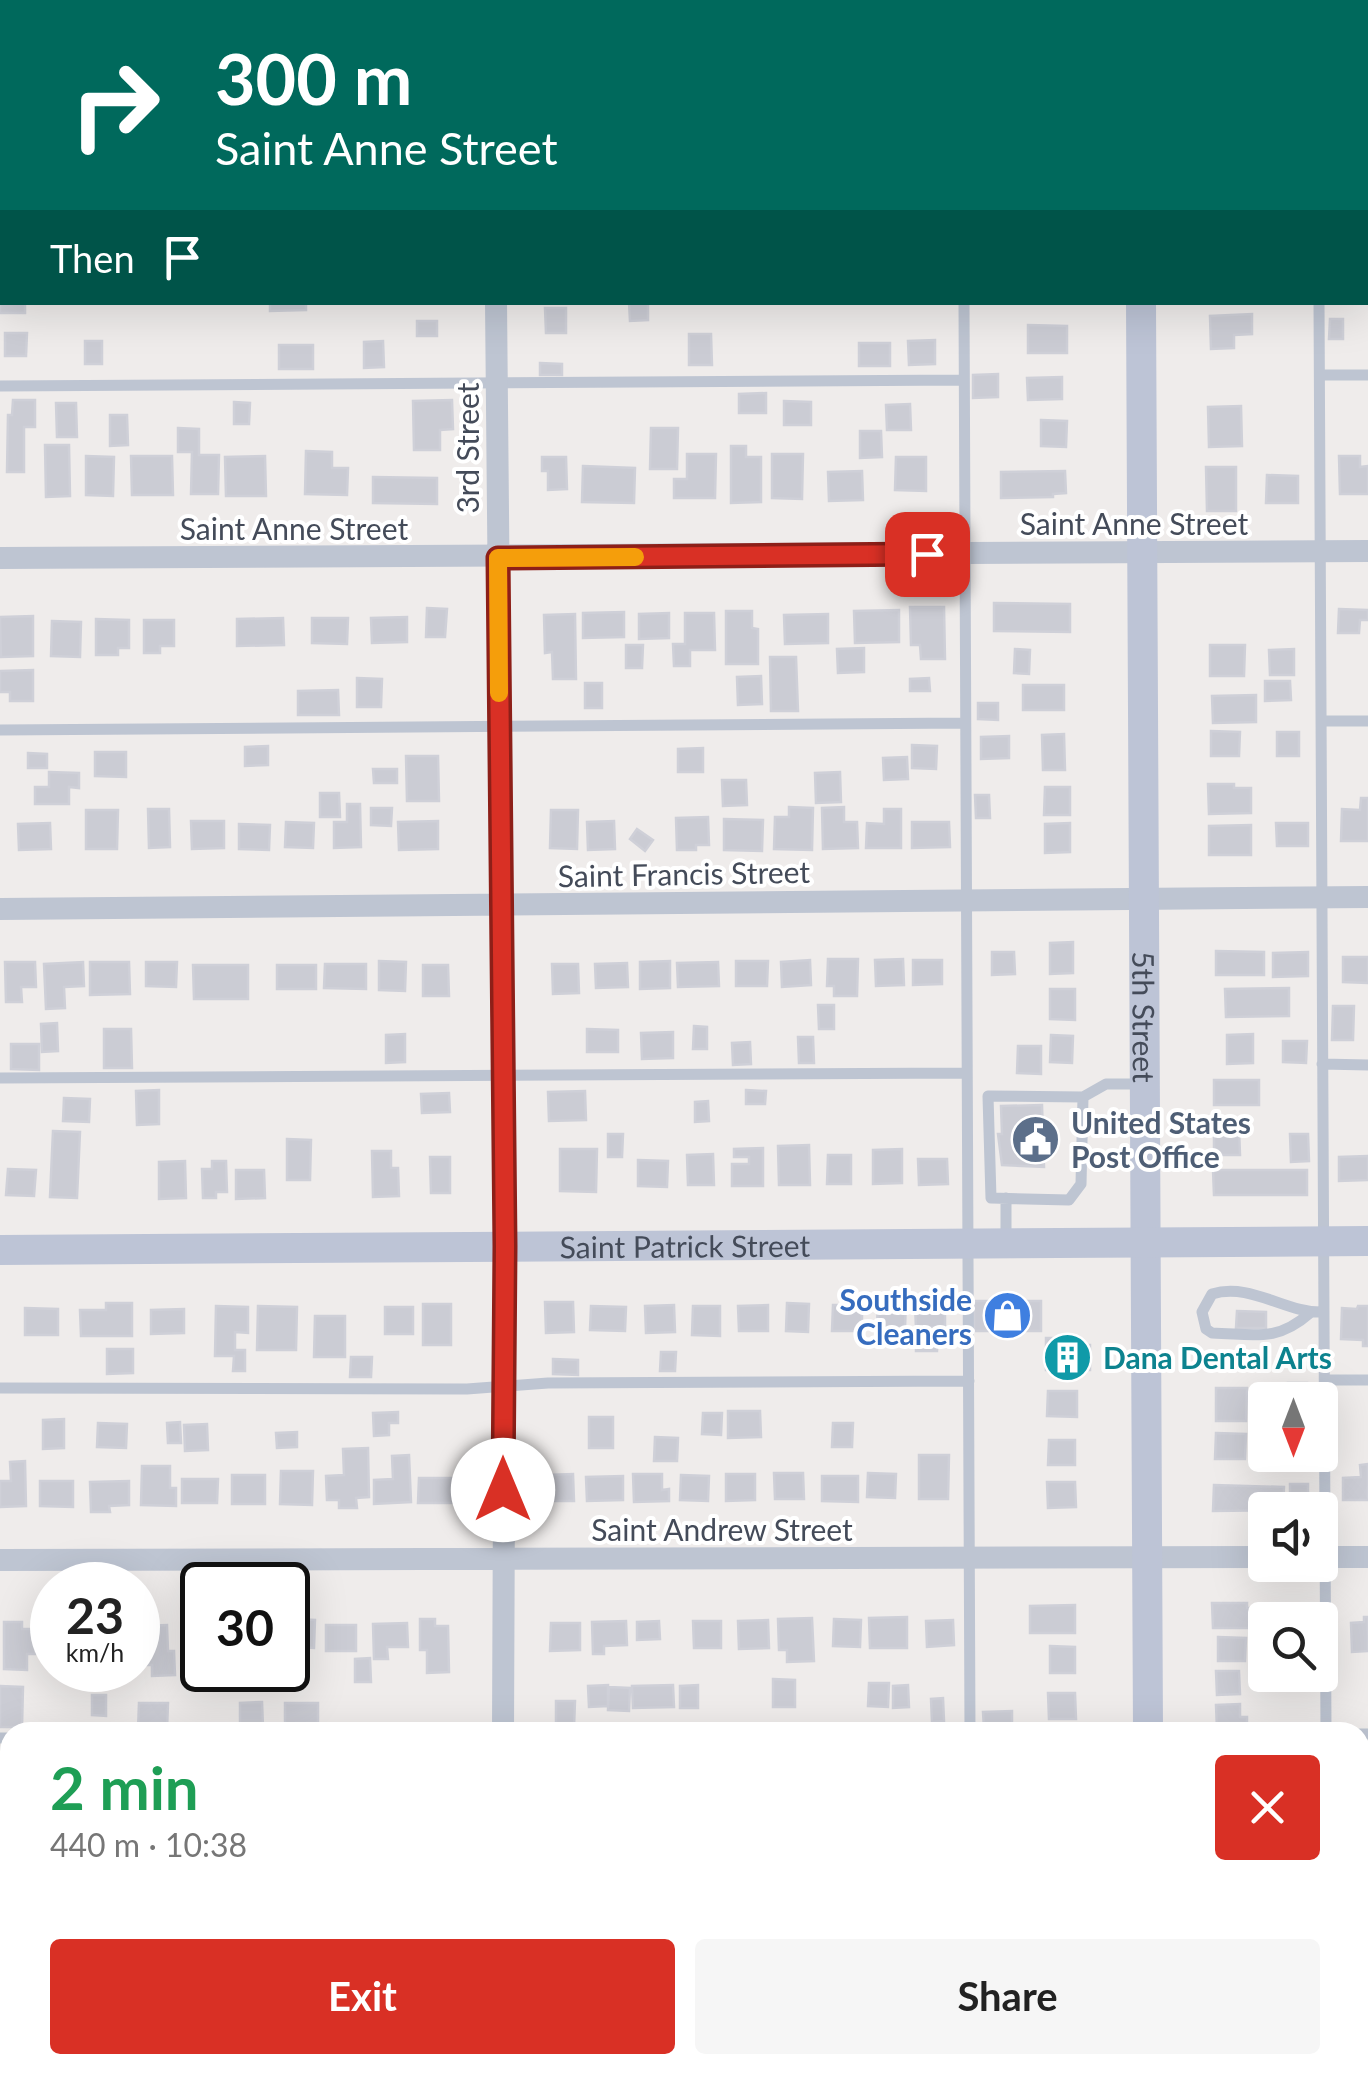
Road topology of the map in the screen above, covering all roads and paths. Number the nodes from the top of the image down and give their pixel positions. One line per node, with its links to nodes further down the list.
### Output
1 (496, 305): 8 (street, 3rd Street)
2 (964, 305): 7 (lane)
3 (1141, 305): 12 (main road, 5th Street)
4 (1319, 305): 5 (lane)
5 (1320, 374): 6 (lane); 11 (lane)
6 (1368, 374)
7 (964, 380): 8 (lane); 13 (lane)
8 (497, 382): 9 (lane); 15 (street, 3rd Street)
9 (0, 386)
10 (1368, 551): 11 (street, Saint Anne Street)
11 (1322, 552): 12 (street, Saint Anne Street); 16 (lane)
12 (1144, 553): 13 (street, Saint Anne Street); 22 (main road, 5th Street)
13 (966, 554): 15 (street, Saint Anne Street); 18 (lane)
14 (0, 558): 15 (street, Saint Anne Street)
15 (498, 558): 19 (street, 3rd Street)
16 (1322, 721): 17 (lane); 23 (lane)
17 (1368, 721)
18 (965, 722): 19 (lane); 24 (lane)
19 (500, 728): 20 (lane); 25 (street, 3rd Street)
20 (0, 730)
21 (1368, 897): 23 (street, Saint Francis Street)
22 (1145, 898): 23 (street, Saint Francis Street); 24 (street, Saint Francis Street); 32 (main road, 5th Street)
23 (1322, 898): 27 (lane)
24 (964, 900): 25 (street, Saint Francis Street); 29 (lane)
25 (501, 904): 26 (street, Saint Francis Street); 30 (street, 3rd Street)
26 (0, 909)
27 (1322, 1064): 28 (lane); 35 (lane)
28 (1368, 1065)
29 (966, 1073): 30 (lane); 39 (lane)
30 (503, 1074): 31 (lane); 40 (street, 3rd Street)
31 (0, 1078)
32 (1144, 1084): 33 (lane); 38 (main road, 5th Street)
33 (1083, 1098): 34 (lane); 34 (lane)
34 (1006, 1198): 37 (lane)
35 (1323, 1242): 36 (main road, Saint Patrick Street); 38 (main road, Saint Patrick Street); 42 (lane)
36 (1368, 1242)
37 (1006, 1243): 38 (main road, Saint Patrick Street); 39 (main road, Saint Patrick Street)
38 (1147, 1243): 53 (main road, 5th Street)
39 (968, 1244): 40 (main road, Saint Patrick Street); 46 (lane)
40 (505, 1246): 41 (main road, Saint Patrick Street); 47 (street, 3rd Street)
41 (0, 1250)
42 (1324, 1312): 43 (lane); 44 (lane)
43 (1310, 1313): 43 (lane)
44 (1324, 1380): 45 (lane); 49 (lane)
45 (1368, 1380)
46 (969, 1381): 47 (lane); 54 (lane)
47 (504, 1385): 48 (lane); 56 (street, 3rd Street)
48 (0, 1388)
49 (1323, 1492)
50 (1248, 1556): 53 (street, Saint Andrew Street)
51 (1338, 1556): 52 (street)
52 (1368, 1556)
53 (1148, 1557): 54 (street, Saint Andrew Street); 60 (main road, 5th Street)
54 (970, 1558): 56 (street, Saint Andrew Street); 59 (lane)
55 (0, 1560): 56 (street, Saint Andrew Street)
56 (502, 1560): 58 (street, 3rd Street)
57 (1323, 1582): 61 (lane)
58 (503, 1722)
59 (970, 1722)
60 (1148, 1722)
61 (1326, 1722)

